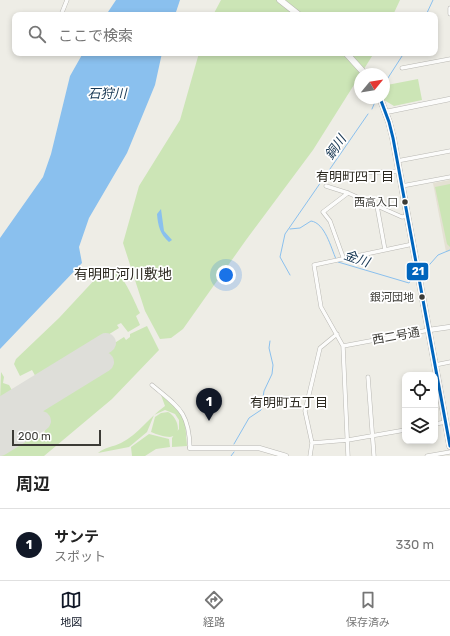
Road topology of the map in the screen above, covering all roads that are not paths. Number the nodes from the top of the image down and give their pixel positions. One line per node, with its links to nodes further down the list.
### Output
1 (67, 0): 4 (street)
2 (280, 0): 5 (highway)
3 (450, 8): 6 (street)
4 (62, 12)
5 (295, 12)
6 (450, 14)
7 (349, 56): 9 (highway)
8 (450, 59): 10 (street)
9 (360, 68)
10 (402, 68)
11 (450, 99): 13 (street)
12 (383, 104): 13 (highway)
13 (386, 112): 15 (highway)
14 (450, 151): 15 (street)
15 (397, 161): 16 (highway)
16 (400, 171): 17 (street); 20 (highway)
17 (341, 174)
18 (450, 177): 20 (street)
19 (326, 186): 21 (street)
20 (402, 186): 23 (highway)
21 (348, 193): 22 (street); 26 (street)
22 (377, 206): 23 (street); 25 (street)
23 (408, 216): 24 (highway)
24 (413, 244): 25 (street); 28 (highway)
25 (385, 250): 26 (street)
26 (343, 257): 29 (street)
27 (450, 326): 28 (street, 西二号通)
28 (429, 330): 30 (street, 西二号通); 32 (highway)
29 (337, 334): 30 (street); 39 (street)
30 (343, 346): 38 (street)
31 (450, 362): 32 (street)
32 (435, 365): 35 (highway)
33 (368, 377): 37 (street)
34 (152, 385): 41 (street)
35 (447, 420): 40 (highway)
36 (402, 431): 37 (street)
37 (372, 437): 38 (street); 48 (street)
38 (348, 440): 39 (street); 47 (street)
39 (312, 443): 46 (street)
40 (450, 446)
41 (190, 448): 42 (street)
42 (270, 451): 44 (street); 45 (street)
43 (450, 452): 49 (street)
44 (268, 456)
45 (286, 456)
46 (310, 456)
47 (348, 456)
48 (374, 456)
49 (427, 456)

